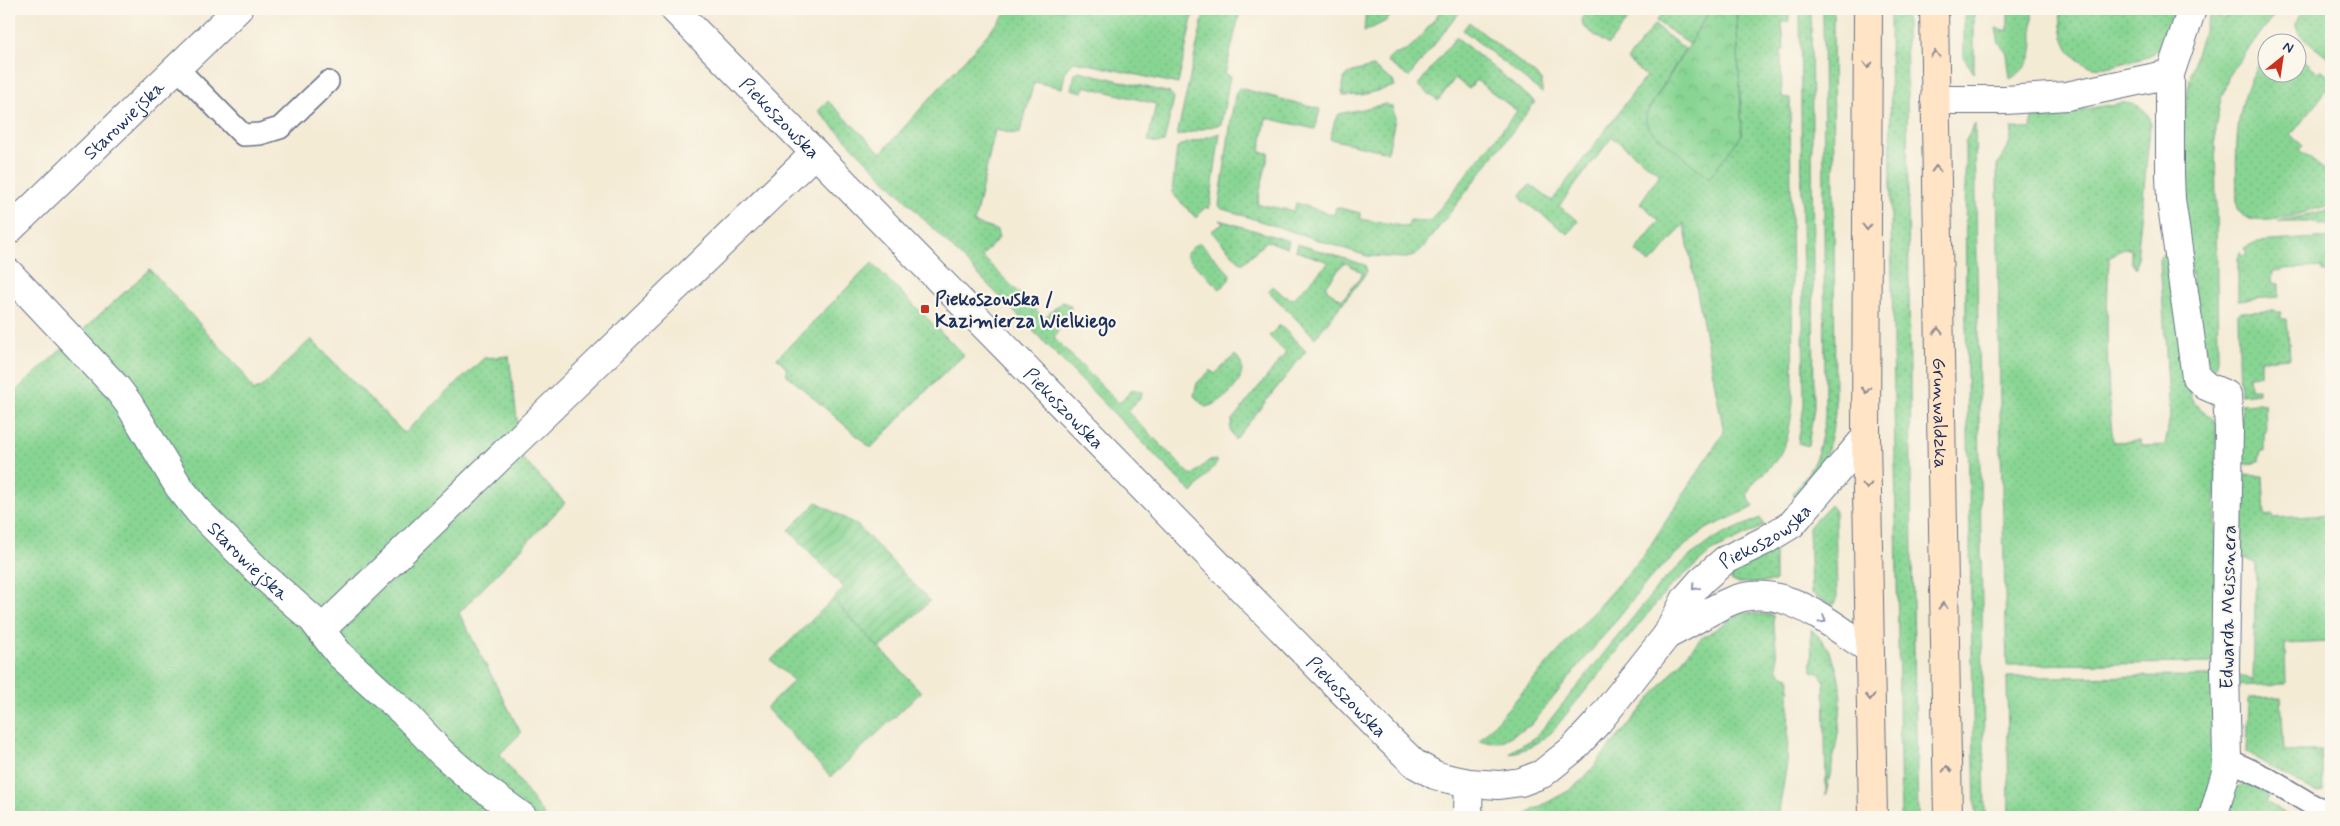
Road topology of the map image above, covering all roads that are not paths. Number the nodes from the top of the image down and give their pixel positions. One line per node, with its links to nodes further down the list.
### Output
1 (238, 9): 6 (street, Starowiejska)
2 (674, 9): 10 (street, Piekoszowska)
3 (1868, 9): 13 (main road, one-way to 13)
4 (1934, 9): 9 (main road, Grunwaldzka, one-way to 4)
5 (2192, 9): 7 (street)
6 (178, 69): 8 (lane); 11 (street, Starowiejska)
7 (2170, 74): 9 (street); 17 (street, Edwarda Meissnera)
8 (328, 82)
9 (1935, 100): 24 (main road, Grunwaldzka, one-way to 9)
10 (815, 153): 14 (street); 18 (street, Piekoszowska)
11 (9, 230)
12 (9, 273): 14 (street, Starowiejska)
13 (1866, 437): 15 (street, Piekoszowska, one-way to 15); 16 (main road, one-way to 16)
14 (321, 630): 21 (street, Starowiejska)
15 (1667, 635): 16 (street, Piekoszowska, one-way to 16); 18 (street, Piekoszowska)
16 (1869, 649): 19 (main road, one-way to 19)
17 (2227, 759): 20 (lane); 25 (street, Edwarda Meissnera)
18 (1468, 783): 22 (street)
19 (1872, 804): 23 (lane)
20 (2331, 812)
21 (523, 817)
22 (1470, 817)
23 (1858, 817)
24 (1948, 817)
25 (2213, 817)

